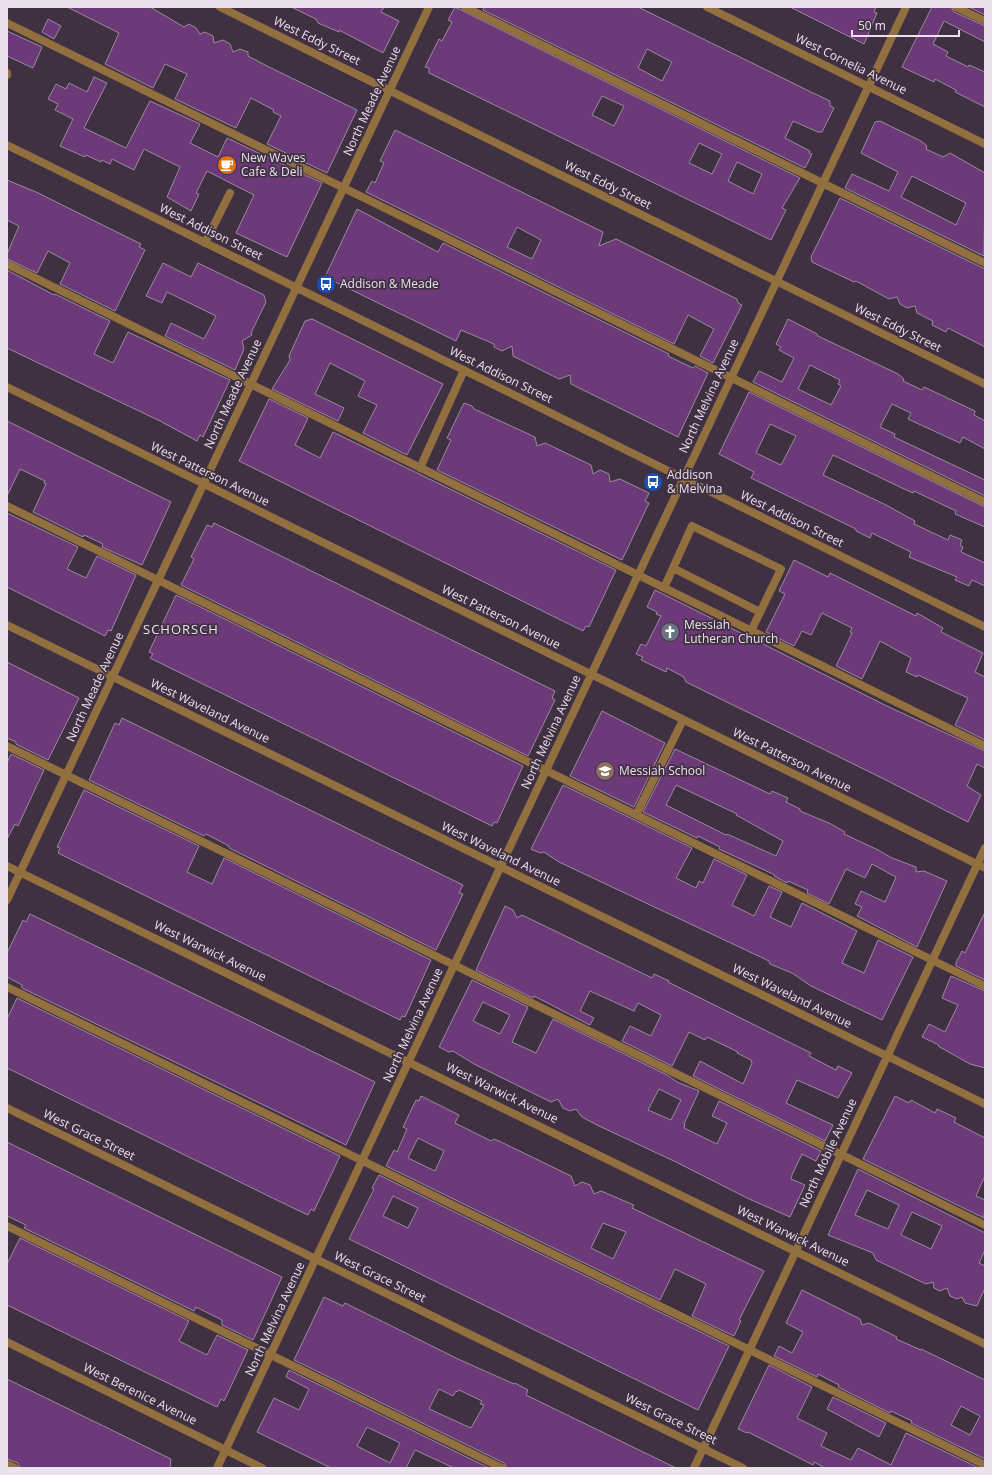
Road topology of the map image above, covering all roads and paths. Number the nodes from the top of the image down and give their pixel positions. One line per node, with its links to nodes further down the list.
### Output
1 (220, 7): 10 (street, West Eddy Street)
2 (429, 7): 10 (street, North Meade Avenue)
3 (465, 7): 13 (street)
4 (707, 7): 9 (street, West Cornelia Avenue)
5 (906, 7): 9 (street, North Melvina Avenue)
6 (956, 7): 7 (street)
7 (985, 21)
8 (7, 23): 14 (street)
9 (868, 86): 11 (street, West Cornelia Avenue); 13 (street, North Melvina Avenue)
10 (390, 91): 14 (street, North Meade Avenue); 19 (street, West Eddy Street)
11 (985, 144)
12 (7, 145): 16 (street, West Addison Street)
13 (823, 183): 17 (street); 19 (street, North Melvina Avenue)
14 (344, 188): 20 (street, North Meade Avenue); 22 (street)
15 (230, 193): 16 (street)
16 (205, 243): 20 (street, West Addison Street)
17 (985, 263)
18 (7, 264): 24 (street)
19 (777, 281): 22 (street, North Melvina Avenue); 23 (street, West Eddy Street)
20 (297, 288): 21 (street, West Addison Street); 24 (street, North Meade Avenue)
21 (464, 370): 26 (street); 27 (street, West Addison Street)
22 (731, 378): 27 (street, North Melvina Avenue); 29 (street)
23 (985, 384)
24 (251, 385): 26 (street); 28 (street, North Meade Avenue)
25 (7, 387): 28 (street, West Patterson Avenue)
26 (420, 468): 32 (street)
27 (684, 479): 32 (street, North Melvina Avenue); 37 (street, West Addison Street)
28 (204, 484): 33 (street, North Meade Avenue); 39 (street, West Patterson Avenue)
29 (985, 502)
30 (7, 506): 33 (street)
31 (673, 568): 34 (street); 35 (street); 35 (street)
32 (638, 575): 34 (street); 39 (street, North Melvina Avenue)
33 (158, 580): 40 (street, North Meade Avenue); 44 (street)
34 (664, 588): 38 (street)
35 (760, 612): 38 (street)
36 (7, 625): 40 (street, West Waveland Avenue)
37 (985, 627)
38 (751, 631): 43 (street)
39 (591, 674): 41 (street, West Patterson Avenue); 44 (street, North Melvina Avenue)
40 (113, 676): 45 (street, North Meade Avenue); 50 (street, West Waveland Avenue)
41 (683, 720): 46 (street); 49 (street, West Patterson Avenue)
42 (7, 746): 45 (street)
43 (985, 746)
44 (546, 771): 46 (street); 50 (street, North Melvina Avenue)
45 (66, 775): 51 (street, North Meade Avenue); 54 (street)
46 (636, 815): 53 (street)
47 (985, 848): 49 (street, North Mobile Avenue)
48 (7, 866): 51 (street, West Warwick Avenue)
49 (981, 866): 53 (street, North Mobile Avenue)
50 (501, 867): 54 (street, North Melvina Avenue); 57 (street, West Waveland Avenue)
51 (20, 872): 52 (street, North Meade Avenue); 58 (street, West Warwick Avenue)
52 (7, 900)
53 (932, 960): 55 (street); 57 (street, North Mobile Avenue)
54 (454, 965): 58 (street, North Melvina Avenue); 61 (street)
55 (985, 986)
56 (7, 987): 62 (street)
57 (887, 1056): 59 (street, West Waveland Avenue); 61 (street, North Mobile Avenue)
58 (409, 1061): 62 (street, North Melvina Avenue); 65 (street, West Warwick Avenue)
59 (985, 1104)
60 (7, 1108): 66 (street, West Grace Street)
61 (841, 1154): 63 (street); 65 (street, North Mobile Avenue)
62 (362, 1161): 66 (street, North Melvina Avenue); 69 (street)
63 (985, 1225)
64 (7, 1226): 70 (street)
65 (796, 1251): 68 (street, West Warwick Avenue); 69 (street, North Mobile Avenue)
66 (316, 1259): 70 (street, North Melvina Avenue); 71 (street, West Grace Street)
67 (7, 1342): 72 (street, West Berenice Avenue)
68 (985, 1344)
69 (749, 1350): 71 (street, North Mobile Avenue); 74 (street)
70 (271, 1355): 72 (street, North Melvina Avenue); 78 (street)
71 (703, 1448): 79 (street, North Mobile Avenue); 80 (street, West Grace Street)
72 (226, 1450): 76 (street, North Melvina Avenue); 77 (street, West Berenice Avenue)
73 (7, 1464): 75 (street)
74 (985, 1465)
75 (15, 1468)
76 (218, 1468)
77 (262, 1468)
78 (502, 1468)
79 (694, 1468)
80 (743, 1468)

